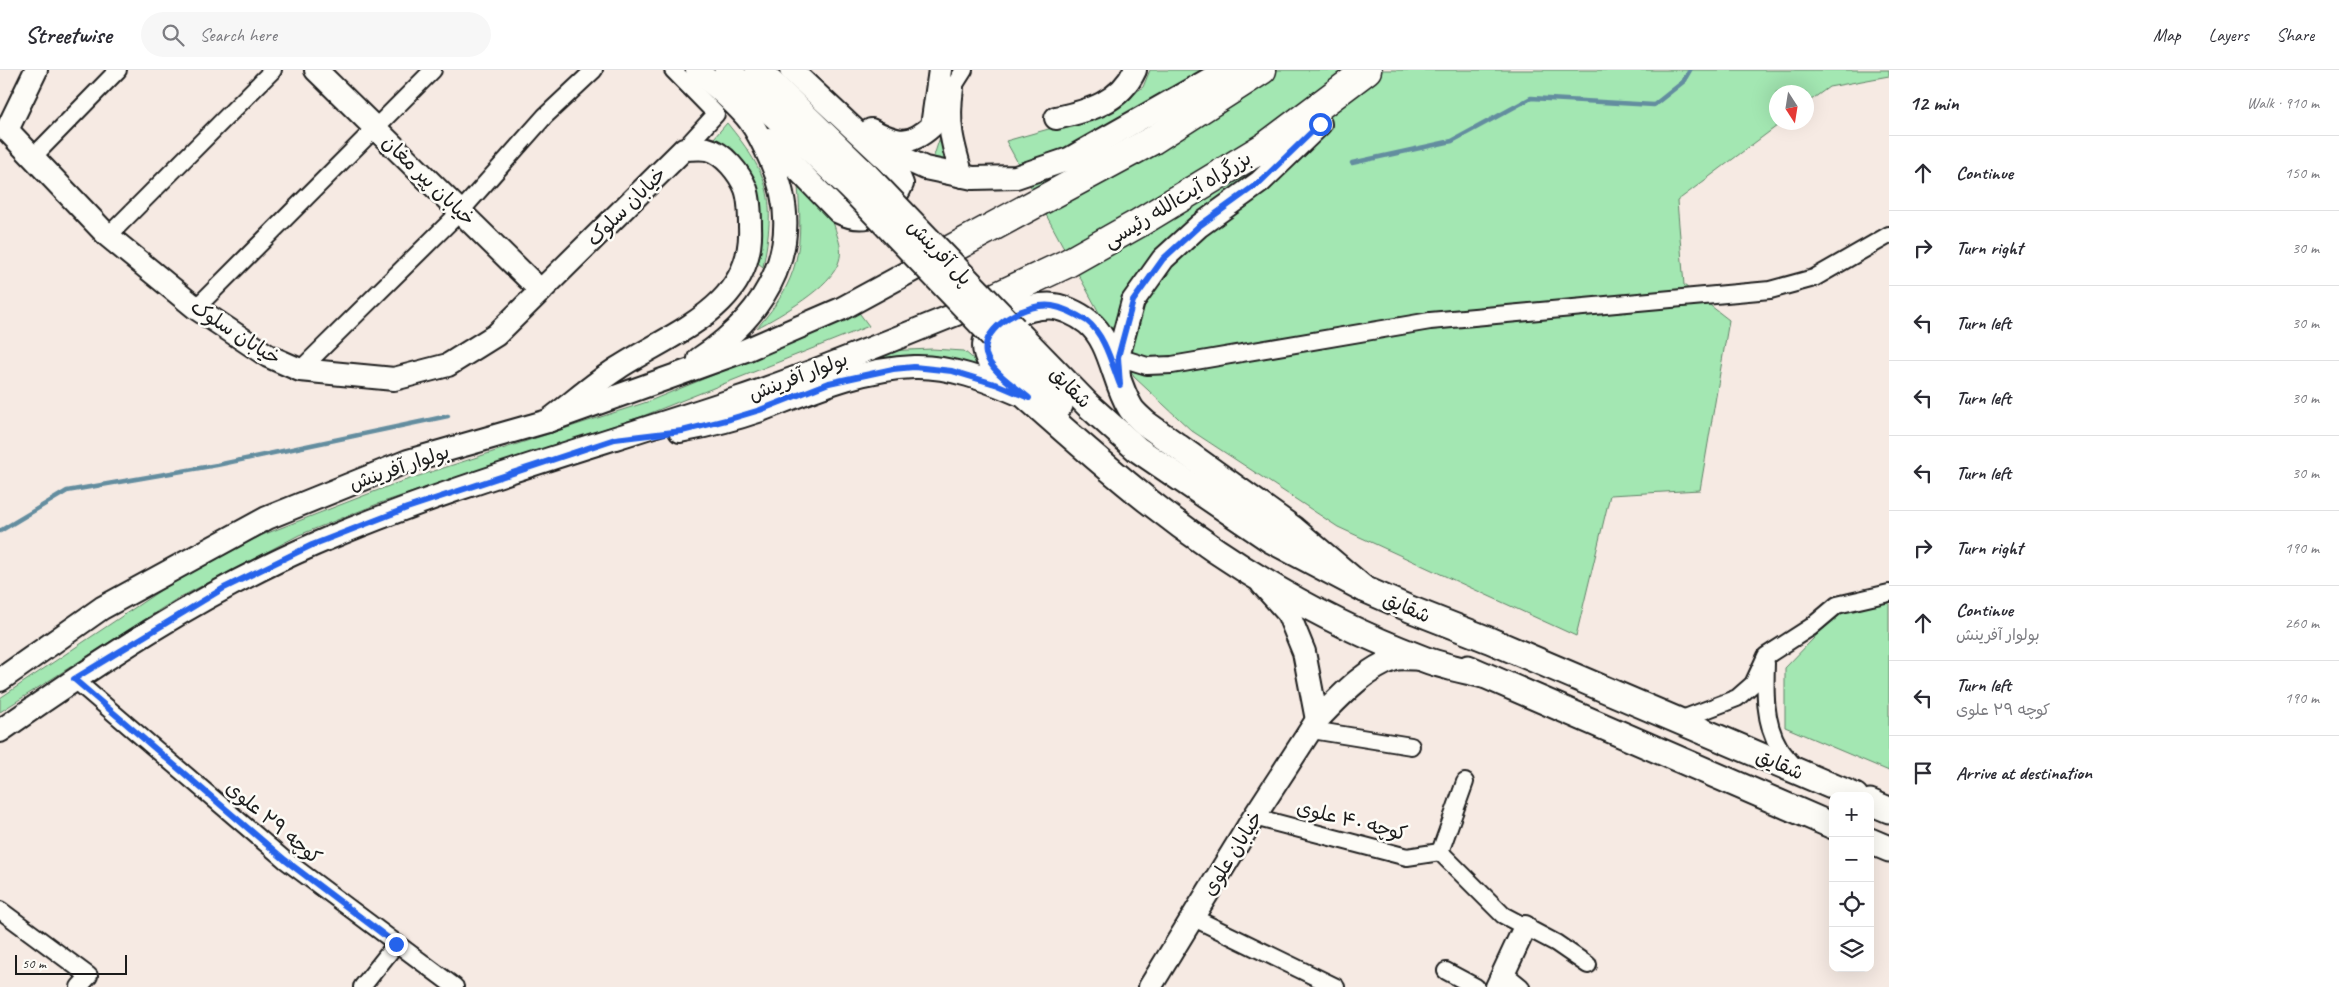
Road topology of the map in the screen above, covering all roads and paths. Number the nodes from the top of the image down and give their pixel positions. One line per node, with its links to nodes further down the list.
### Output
1 (36, 70): 27 (main road, خیابان سلوک)
2 (118, 70): 27 (street)
3 (272, 70): 32 (street)
4 (316, 70): 24 (main road, خیابان پیر مغان)
5 (433, 70): 24 (street)
6 (594, 70): 30 (street)
7 (673, 70): 26 (street)
8 (697, 70): 22 (main road)
9 (727, 70): 29 (main road)
10 (758, 70): 29 (main road)
11 (791, 70): 20 (main road)
12 (940, 70): 20 (main road)
13 (964, 70): 19 (street)
14 (1134, 70): 21 (main road)
15 (1241, 70): 18 (highway)
16 (1262, 70): 33 (highway)
17 (1362, 74): 23 (highway); 35 (highway, بزرگراه آیت‌الله رئیسی)
18 (1219, 75): 28 (main road)
19 (953, 80): 28 (main road)
20 (832, 110): 25 (main road)
21 (1056, 118)
22 (749, 120): 25 (main road); 40 (main road)
23 (1320, 124): 38 (main road)
24 (374, 128): 30 (main road, خیابان پیر مغان); 36 (street)
25 (868, 142): 28 (main road)
26 (684, 148): 34 (main road, خیابان سلوک); 43 (main road)
27 (33, 157): 32 (main road, خیابان سلوک)
28 (962, 176)
29 (860, 183): 37 (main road, پل آفرینش, bridge)
30 (461, 210): 34 (main road, خیابان پیر مغان); 39 (street)
31 (1889, 235): 38 (street)
32 (108, 236): 36 (main road, خیابان سلوک)
33 (933, 260): 40 (main road, بولوار آفرینش)
34 (541, 291): 39 (main road, خیابان سلوک)
35 (974, 307): 44 (main road, بولوار آفرینش)
36 (196, 308): 39 (main road, خیابان سلوک)
37 (1006, 335): 46 (main road, شقایق); 50 (main road, شقایق)
38 (1118, 357): 41 (main road)
39 (300, 370)
40 (656, 384): 43 (main road, بولوار آفرینش)
41 (1120, 385): 42 (main road, شقایق); 46 (main road, شقایق)
42 (1029, 398): 44 (main road); 45 (main road, شقایق)
43 (548, 421): 52 (main road, بولوار آفرینش)
44 (615, 439): 51 (main road, بولوار آفرینش)
45 (1255, 576): 49 (main road, شقایق); 54 (main road)
46 (1364, 589): 53 (main road, شقایق)
47 (1889, 593): 48 (street)
48 (1766, 656): 53 (street); 57 (street)
49 (1422, 659): 50 (main road, شقایق); 54 (main road, خیابان علوی)
50 (1483, 675): 63 (main road, شقایق)
51 (74, 679): 55 (main road, بولوار آفرینش); 70 (street, کوچه ۲۹ علوی)
52 (0, 680)
53 (1677, 721): 57 (main road, شقایق)
54 (1315, 725): 56 (street); 62 (main road, خیابان علوی)
55 (0, 731)
56 (1411, 746)
57 (1799, 772): 59 (main road, شقایق)
58 (1465, 782): 66 (street)
59 (1846, 792)
60 (1874, 804): 61 (main road)
61 (1889, 810)
62 (1254, 817): 66 (street, کوچه ۴۰ علوی); 68 (main road, خیابان علوی)
63 (1829, 824)
64 (1874, 843): 65 (main road)
65 (1889, 849)
66 (1440, 852): 69 (street)
67 (0, 910): 73 (street)
68 (1192, 917): 77 (main road, خیابان علوی); 78 (street)
69 (1525, 927): 71 (street); 74 (main road)
70 (396, 944): 75 (street); 76 (street, کوچه ۲۹ علوی)
71 (1588, 965)
72 (1446, 971): 79 (street)
73 (84, 982)
74 (1508, 983)
75 (362, 987)
76 (455, 987)
77 (1150, 987)
78 (1336, 987)
79 (1476, 987)

